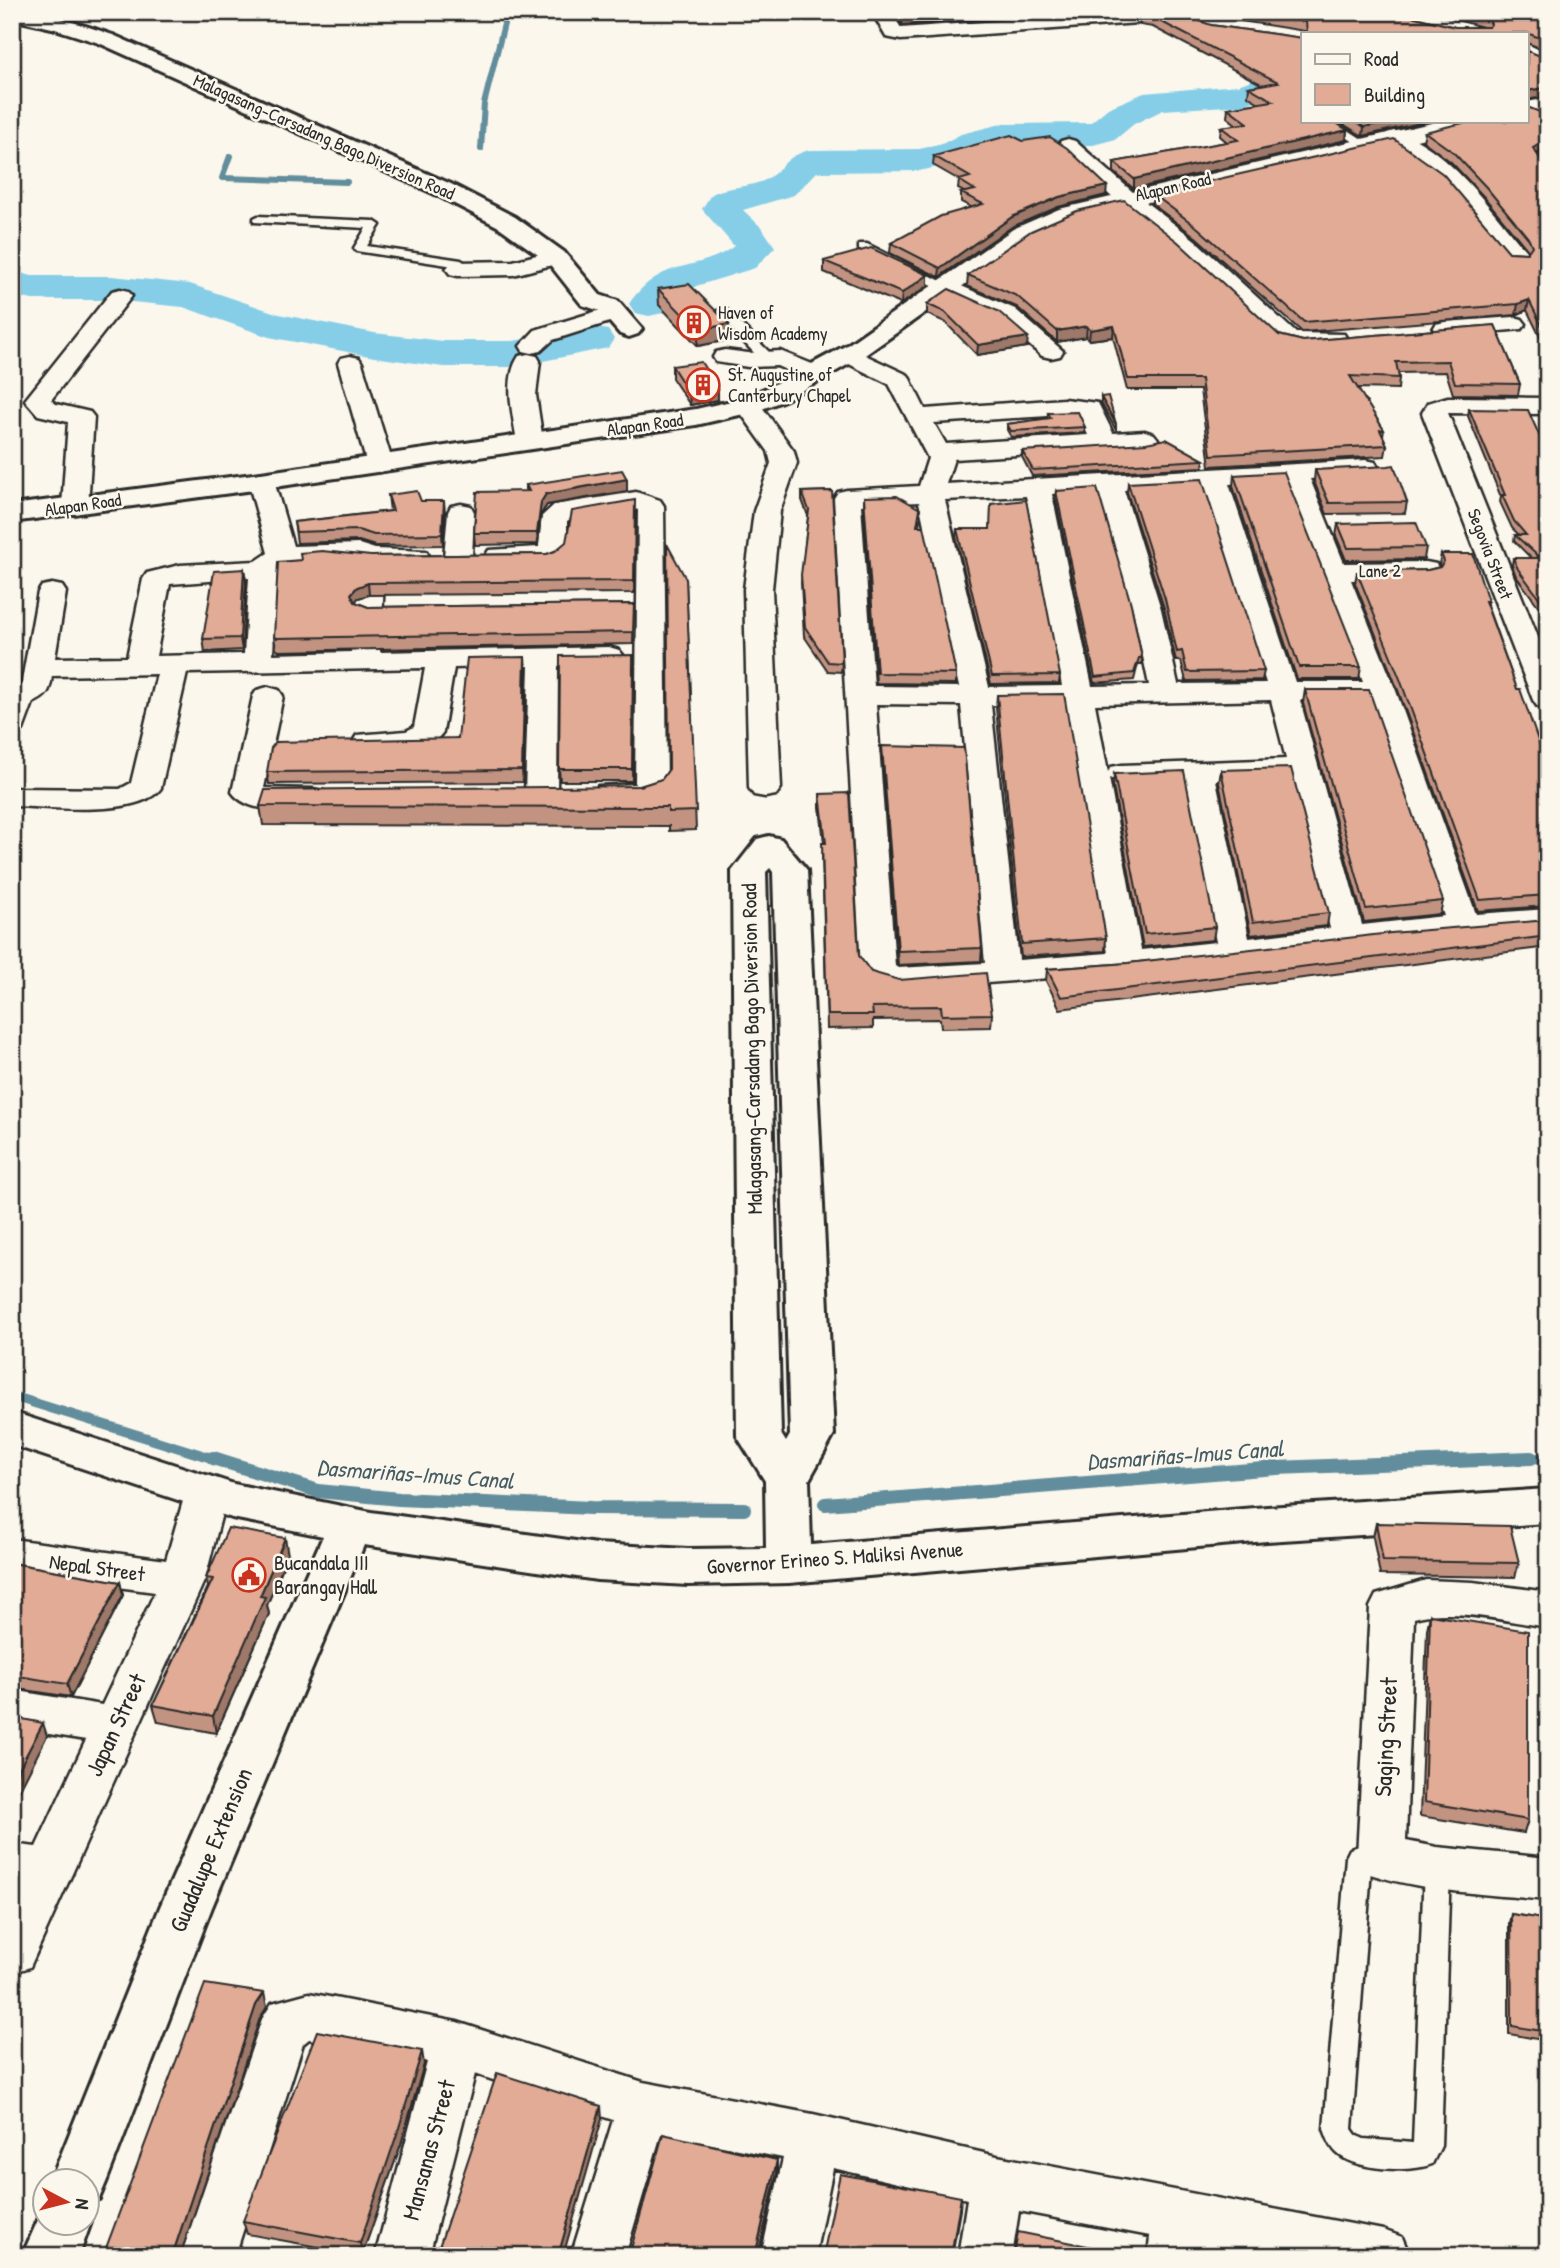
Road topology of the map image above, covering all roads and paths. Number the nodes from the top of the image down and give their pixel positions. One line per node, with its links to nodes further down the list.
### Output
1 (50, 12): 26 (street, Malagasang-Carsadang Bago Diversion Road)
2 (881, 12): 6 (street)
3 (12, 13): 21 (street, Malagasang-Carsadang Bago Diversion Road)
4 (1179, 13): 5 (street); 7 (street)
5 (1036, 18): 6 (street)
6 (968, 20)
7 (1201, 22)
8 (1528, 51): 9 (street)
9 (1548, 62)
10 (1329, 122): 13 (lane)
11 (1463, 122): 12 (street, Alapan Road)
12 (1394, 137): 13 (street, Alapan Road); 20 (street)
13 (1364, 144): 17 (street, Alapan Road)
14 (1068, 145): 17 (street)
15 (1548, 153): 16 (lane)
16 (1548, 170)
17 (1126, 198): 23 (street, Alapan Road); 29 (street)
18 (258, 220): 22 (lane)
19 (863, 247): 23 (lane)
20 (1517, 255)
21 (556, 257): 22 (street); 26 (street, Malagasang-Carsadang Bago Diversion Road)
22 (458, 270)
23 (946, 286): 30 (street); 31 (street, Alapan Road)
24 (120, 296): 51 (street)
25 (722, 312): 33 (lane)
26 (617, 316): 40 (street)
27 (1514, 324): 28 (street)
28 (1416, 332)
29 (1364, 336)
30 (1051, 351)
31 (848, 354): 35 (street, Alapan Road); 38 (street)
32 (725, 357): 33 (street)
33 (767, 358): 35 (street)
34 (350, 363): 43 (street)
35 (813, 373): 37 (street, Alapan Road)
36 (1546, 409): 75 (street, Segovia Street)
37 (753, 411): 40 (street, Alapan Road); 81 (street)
38 (917, 417): 41 (street); 42 (street)
39 (1146, 439): 41 (street)
40 (530, 441): 43 (street, Alapan Road)
41 (1104, 442): 42 (street)
42 (938, 452): 50 (street)
43 (380, 464): 47 (street, Alapan Road)
44 (1386, 467): 45 (street)
45 (1294, 472): 46 (street); 58 (street)
46 (1214, 477): 48 (street); 68 (street)
47 (261, 481): 51 (street, Alapan Road); 56 (street)
48 (1110, 482): 49 (street); 71 (street)
49 (1038, 489): 50 (street); 73 (street)
50 (930, 493): 70 (street); 74 (street)
51 (75, 506): 53 (street, Alapan Road)
52 (461, 512): 54 (street)
53 (12, 514)
54 (458, 557): 55 (street); 60 (street)
55 (372, 558): 56 (street); 63 (street)
56 (272, 562): 64 (street); 66 (street)
57 (1426, 570): 58 (street, Lane 2)
58 (1334, 572): 69 (street)
59 (52, 592): 67 (street)
60 (649, 656): 61 (street); 82 (street)
61 (544, 657): 62 (street); 82 (street)
62 (441, 660): 63 (street); 77 (street)
63 (365, 661): 64 (street)
64 (258, 663): 65 (street)
65 (174, 664): 66 (street); 83 (street)
66 (140, 665): 67 (street)
67 (39, 667): 76 (street)
68 (1283, 691): 69 (street); 71 (street); 78 (street)
69 (1381, 691): 86 (street)
70 (861, 695): 74 (street); 90 (street)
71 (1166, 695): 73 (street)
72 (268, 696): 84 (street)
73 (1079, 696): 74 (street); 80 (street)
74 (976, 698): 90 (street)
75 (1548, 700)
76 (15, 707)
77 (335, 741)
78 (1304, 768): 79 (street); 87 (street)
79 (1198, 770): 80 (street); 88 (street)
80 (1093, 775): 89 (street)
81 (765, 788)
82 (550, 794)
83 (12, 797)
84 (346, 797)
85 (1548, 919): 86 (street)
86 (1463, 923): 87 (street)
87 (1348, 934): 88 (street)
88 (1234, 948): 89 (street)
89 (1126, 961): 90 (street)
90 (1003, 972)
91 (12, 1428): 93 (street, Governor Erineo S. Maliksi Avenue)
92 (787, 1480): 92 (street, Malagasang-Carsadang Bago Diversion Road); 97 (street)
93 (206, 1494): 95 (street, Governor Erineo S. Maliksi Avenue); 98 (street, Japan Street)
94 (1548, 1506): 97 (street, Governor Erineo S. Maliksi Avenue)
95 (351, 1523): 97 (street, Governor Erineo S. Maliksi Avenue); 110 (street, Guadalupe Extension)
96 (12, 1556): 98 (street, Nepal Street)
97 (789, 1565)
98 (183, 1579): 101 (street, Japan Street)
99 (1548, 1610): 102 (street, Saging Street)
100 (12, 1709): 101 (street)
101 (116, 1726): 103 (street, Japan Street)
102 (1381, 1857): 104 (street); 104 (lane)
103 (31, 1868): 106 (street, Japan Street)
104 (1437, 1868): 105 (street)
105 (1548, 1879)
106 (12, 1951)
107 (457, 2045): 108 (street); 116 (street); 117 (street, Mansanas Street)
108 (643, 2106): 109 (street); 118 (street)
109 (813, 2139): 111 (street); 119 (street)
110 (84, 2166)
111 (997, 2180): 113 (street); 120 (street)
112 (58, 2236): 115 (street)
113 (1177, 2236): 114 (street)
114 (1379, 2255)
115 (50, 2256)
116 (208, 2256)
117 (402, 2256)
118 (598, 2256)
119 (788, 2256)
120 (985, 2256)

